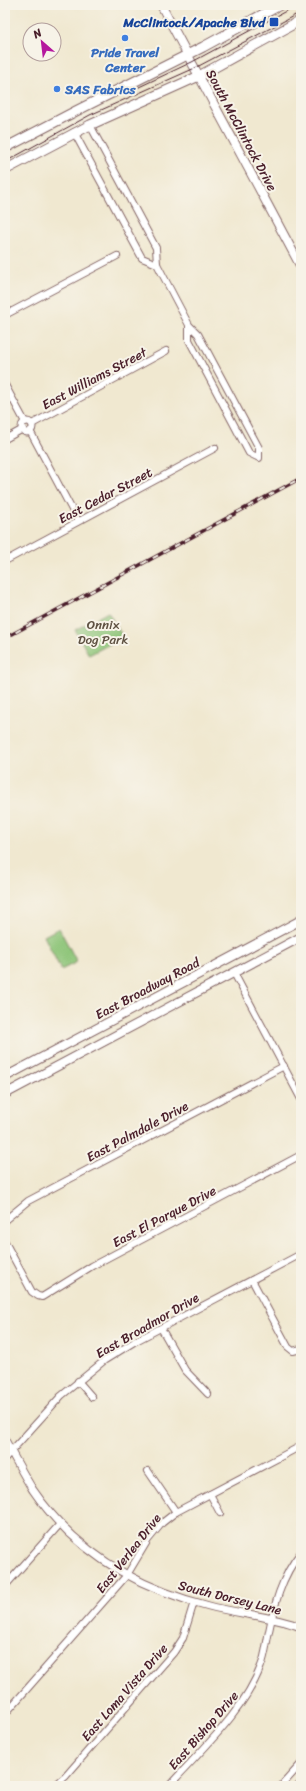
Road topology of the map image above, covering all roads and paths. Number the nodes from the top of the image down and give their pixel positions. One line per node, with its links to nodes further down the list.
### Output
1 (162, 5): 4 (main road, South McClintock Drive)
2 (280, 5): 4 (main road)
3 (301, 20): 5 (main road)
4 (188, 55): 5 (main road, South McClintock Drive); 8 (main road)
5 (199, 76): 6 (main road); 12 (main road, South McClintock Drive)
6 (90, 125): 7 (main road); 11 (street)
7 (74, 132): 9 (main road); 11 (street)
8 (5, 148)
9 (5, 170)
10 (117, 256): 13 (street)
11 (157, 264): 14 (street)
12 (301, 267)
13 (5, 315)
14 (189, 325): 14 (street)
15 (166, 351): 18 (street, East Williams Street)
16 (5, 385): 17 (street)
17 (25, 422): 18 (street); 19 (street)
18 (32, 424): 20 (street)
19 (23, 429): 20 (street); 21 (street)
20 (30, 431): 23 (street)
21 (5, 439)
22 (215, 448): 23 (street, East Cedar Street)
23 (78, 521): 24 (street, East Cedar Street)
24 (5, 561)
25 (301, 920): 27 (main road, East Broadway Road)
26 (301, 937): 28 (main road, East Broadway Road)
27 (227, 959): 28 (main road); 29 (main road, East Broadway Road)
28 (234, 973): 30 (street); 31 (main road, East Broadway Road)
29 (44, 1057): 31 (main road); 32 (main road, East Broadway Road)
30 (284, 1066): 34 (street); 36 (street, East Palmdale Drive)
31 (49, 1071): 33 (main road, East Broadway Road)
32 (5, 1077)
33 (5, 1094)
34 (301, 1099)
35 (301, 1155): 37 (street, East El Parque Drive)
36 (5, 1220)
37 (5, 1242)
38 (301, 1254): 39 (street, East Broadmor Drive)
39 (252, 1280): 40 (street, East Broadmor Drive); 41 (street)
40 (161, 1328): 42 (street, East Broadmor Drive); 43 (street)
41 (301, 1349)
42 (78, 1381): 44 (street); 47 (street, East Broadmor Drive)
43 (208, 1394)
44 (92, 1397)
45 (5, 1440): 47 (street, South Dorsey Lane)
46 (301, 1446): 50 (street, East Verlea Drive)
47 (11, 1451): 48 (street, East Broadmor Drive); 53 (street, South Dorsey Lane)
48 (5, 1458)
49 (148, 1471): 51 (street)
50 (210, 1494): 51 (street, East Verlea Drive); 52 (street)
51 (176, 1512): 55 (street, East Verlea Drive)
52 (220, 1512)
53 (60, 1524): 55 (street, South Dorsey Lane); 56 (street)
54 (301, 1552): 58 (street, East Bishop Drive)
55 (127, 1575): 57 (street, South Dorsey Lane); 60 (street, East Verlea Drive)
56 (5, 1586)
57 (194, 1602): 58 (street, South Dorsey Lane); 63 (street, East Loma Vista Drive)
58 (271, 1619): 59 (street, South Dorsey Lane); 64 (street, East Bishop Drive)
59 (301, 1628)
60 (5, 1714)
61 (301, 1764): 65 (street)
62 (301, 1783): 66 (street)
63 (54, 1786)
64 (169, 1786)
65 (281, 1786)
66 (298, 1786)

